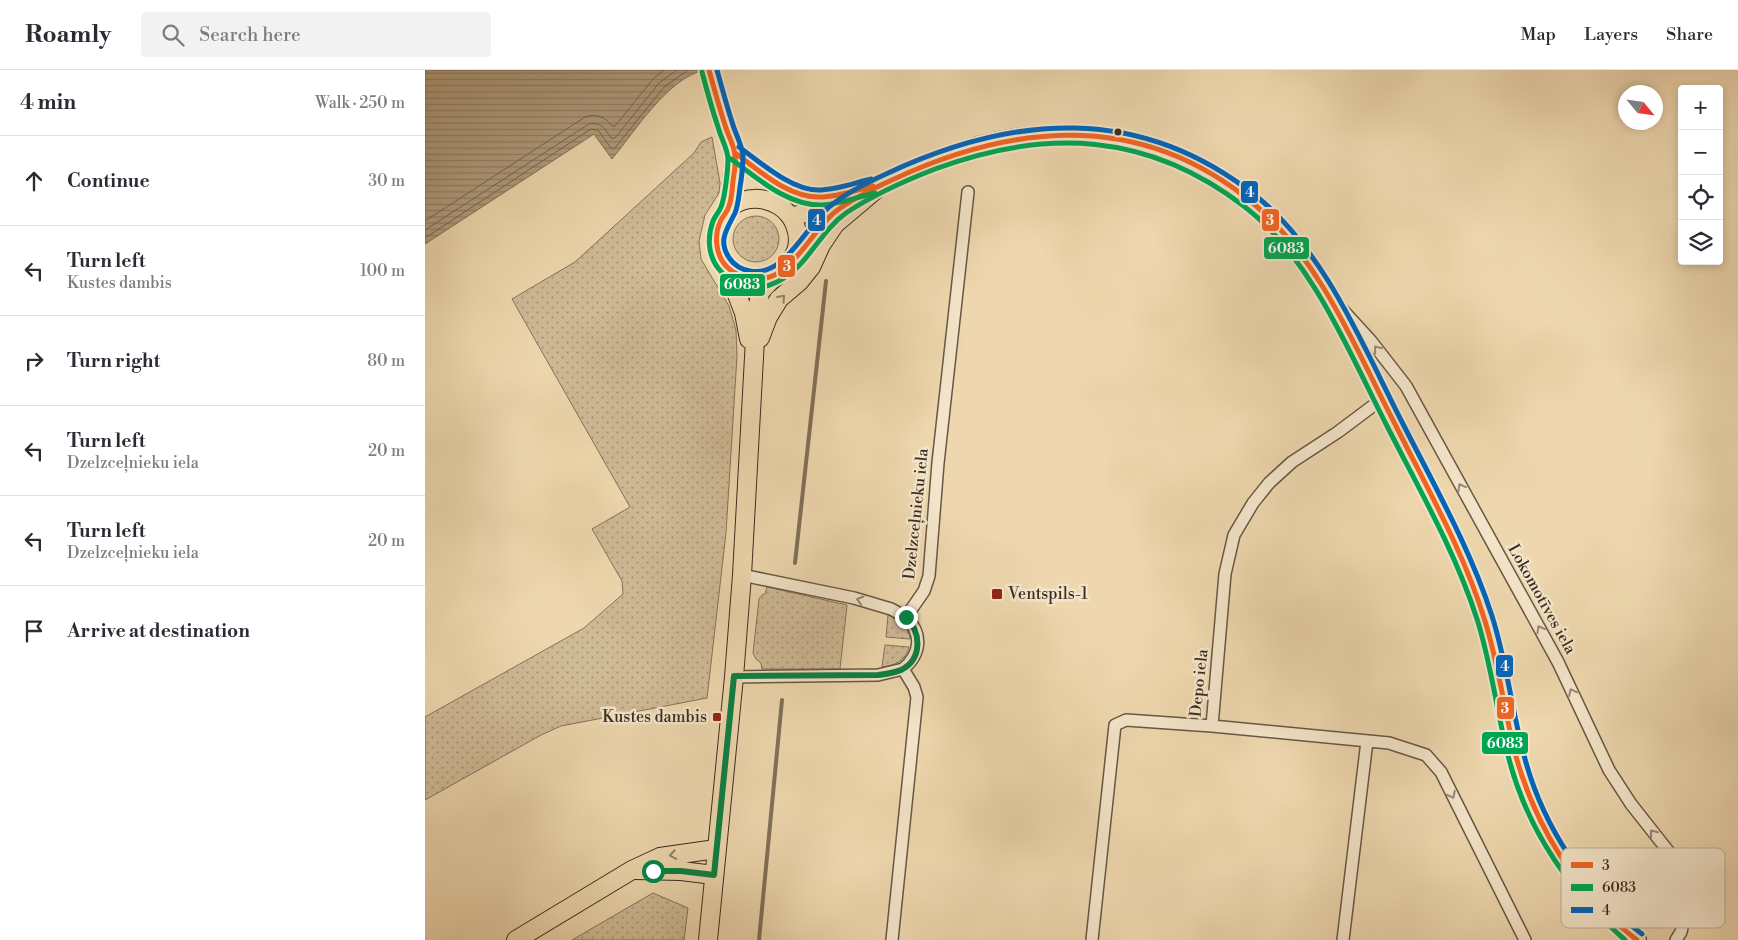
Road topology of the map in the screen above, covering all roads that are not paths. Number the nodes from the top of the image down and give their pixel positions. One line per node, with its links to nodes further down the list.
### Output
1 (709, 70): 2 (main road)
2 (735, 153): 3 (main road); 5 (main road); 6 (main road)
3 (883, 184): 7 (main road); 8 (main road); 11 (main road); 12 (main road, one-way to 3)
4 (968, 192): 15 (street, Dzelzceļnieku iela)
5 (771, 201): 6 (main road); 7 (main road)
6 (729, 210): 9 (main road)
7 (792, 217): 8 (main road)
8 (789, 265): 10 (main road)
9 (726, 266): 10 (main road); 12 (main road)
10 (774, 277): 12 (main road)
11 (1325, 290): 13 (main road); 20 (street, Lokomotīves iela, one-way to 11)
12 (753, 357): 14 (main road)
13 (1382, 399): 18 (street, Depo iela); 22 (main road)
14 (742, 575): 15 (street, one-way to 14); 17 (main road)
15 (906, 617): 16 (street)
16 (903, 669): 17 (street); 30 (street)
17 (734, 676): 21 (main road)
18 (1212, 726): 19 (street); 31 (street, Depo iela)
19 (1367, 741): 32 (street); 33 (street, one-way to 33)
20 (1665, 848)
21 (717, 850): 23 (main road, one-way to 23); 24 (main road)
22 (1561, 858)
23 (632, 870): 24 (main road); 28 (main road)
24 (714, 875): 29 (main road)
25 (1623, 928): 27 (main road)
26 (1682, 928): 34 (street, Lokomotīves iela, one-way to 26)
27 (1635, 939)
28 (516, 940)
29 (708, 940)
30 (891, 940)
31 (1092, 940)
32 (1343, 940)
33 (1525, 940)
34 (1676, 940)

